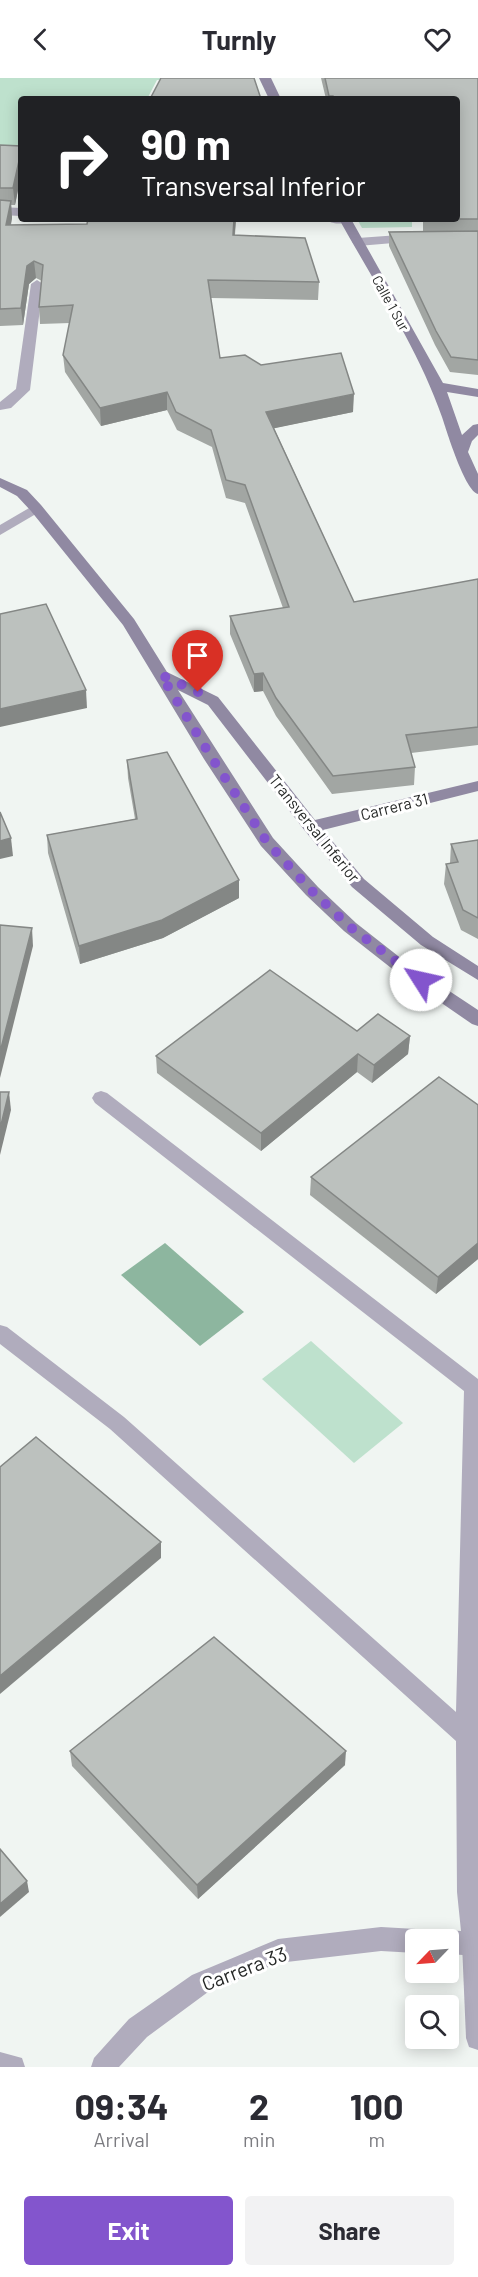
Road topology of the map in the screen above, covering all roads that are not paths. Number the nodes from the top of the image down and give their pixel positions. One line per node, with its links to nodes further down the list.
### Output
1 (265, 78): 2 (main road)
2 (274, 96)
3 (0, 211): 4 (street)
4 (18, 212)
5 (347, 222): 7 (main road, Calle 1 Sur)
6 (426, 238): 7 (street)
7 (357, 242): 9 (main road, Calle 1 Sur)
8 (37, 284): 11 (street)
9 (438, 386): 10 (main road); 13 (main road, Calle 1 Sur)
10 (478, 393)
11 (0, 406)
12 (478, 428): 13 (main road)
13 (460, 452): 15 (main road, Calle 1 Sur)
14 (0, 482): 16 (main road)
15 (478, 490)
16 (36, 508): 17 (street); 18 (main road)
17 (0, 531)
18 (161, 675): 20 (main road, Transversal Inferior); 22 (main road)
19 (478, 786): 20 (main road, Carrera 31)
20 (311, 827): 21 (main road, Transversal Inferior)
21 (478, 974)
22 (478, 1019)
23 (101, 1098): 25 (street)
24 (0, 1333): 25 (street)
25 (467, 1736): 28 (street)
26 (405, 1940): 32 (street, Carrera 33)
27 (459, 1943): 28 (street)
28 (476, 1944): 29 (street)
29 (478, 2038)
30 (0, 2064): 31 (street)
31 (13, 2067)
32 (103, 2067)

